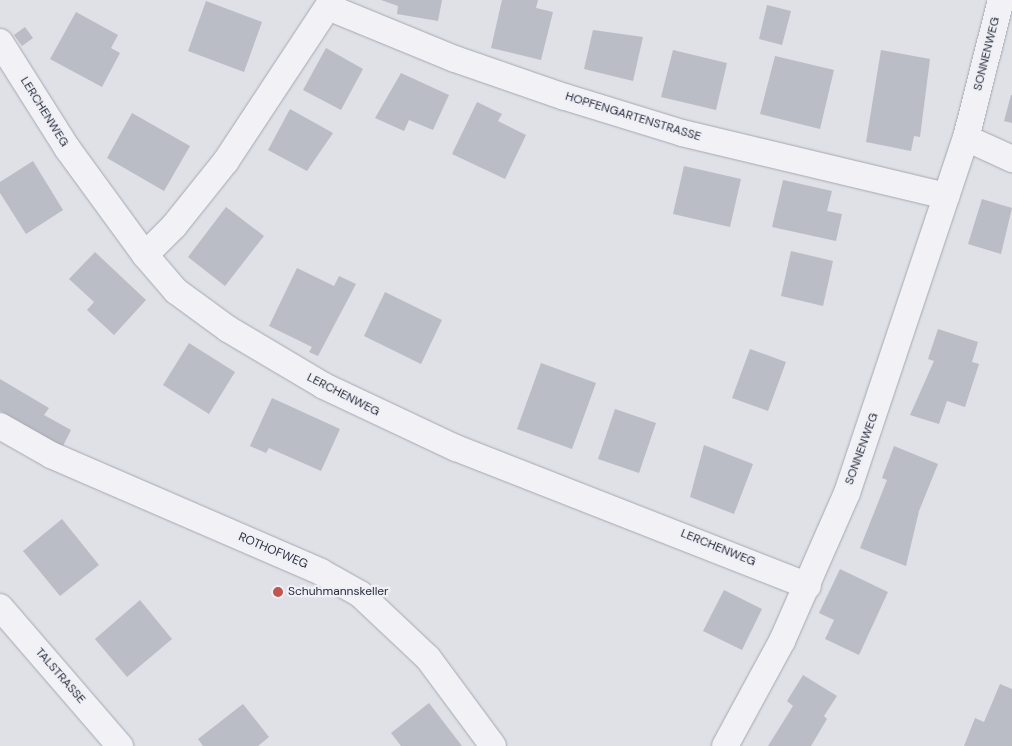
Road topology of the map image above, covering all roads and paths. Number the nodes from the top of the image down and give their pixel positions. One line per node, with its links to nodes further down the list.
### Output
1 (1001, 0): 4 (street, SONNENWEG)
2 (330, 3): 6 (street, HOPFENGARTENSTRASSE); 7 (street, HOPFENGARTENSTRASSE)
3 (0, 42): 7 (street, LERCHENWEG)
4 (966, 138): 5 (street); 6 (street, SONNENWEG)
5 (1012, 160)
6 (947, 196): 9 (street, SONNENWEG)
7 (144, 255): 9 (street, LERCHENWEG)
8 (0, 426): 12 (street, ROTHOFWEG)
9 (808, 586): 13 (street, SONNENWEG)
10 (0, 607): 11 (street, TALSTRASSE)
11 (120, 746)
12 (493, 746)
13 (725, 746)

